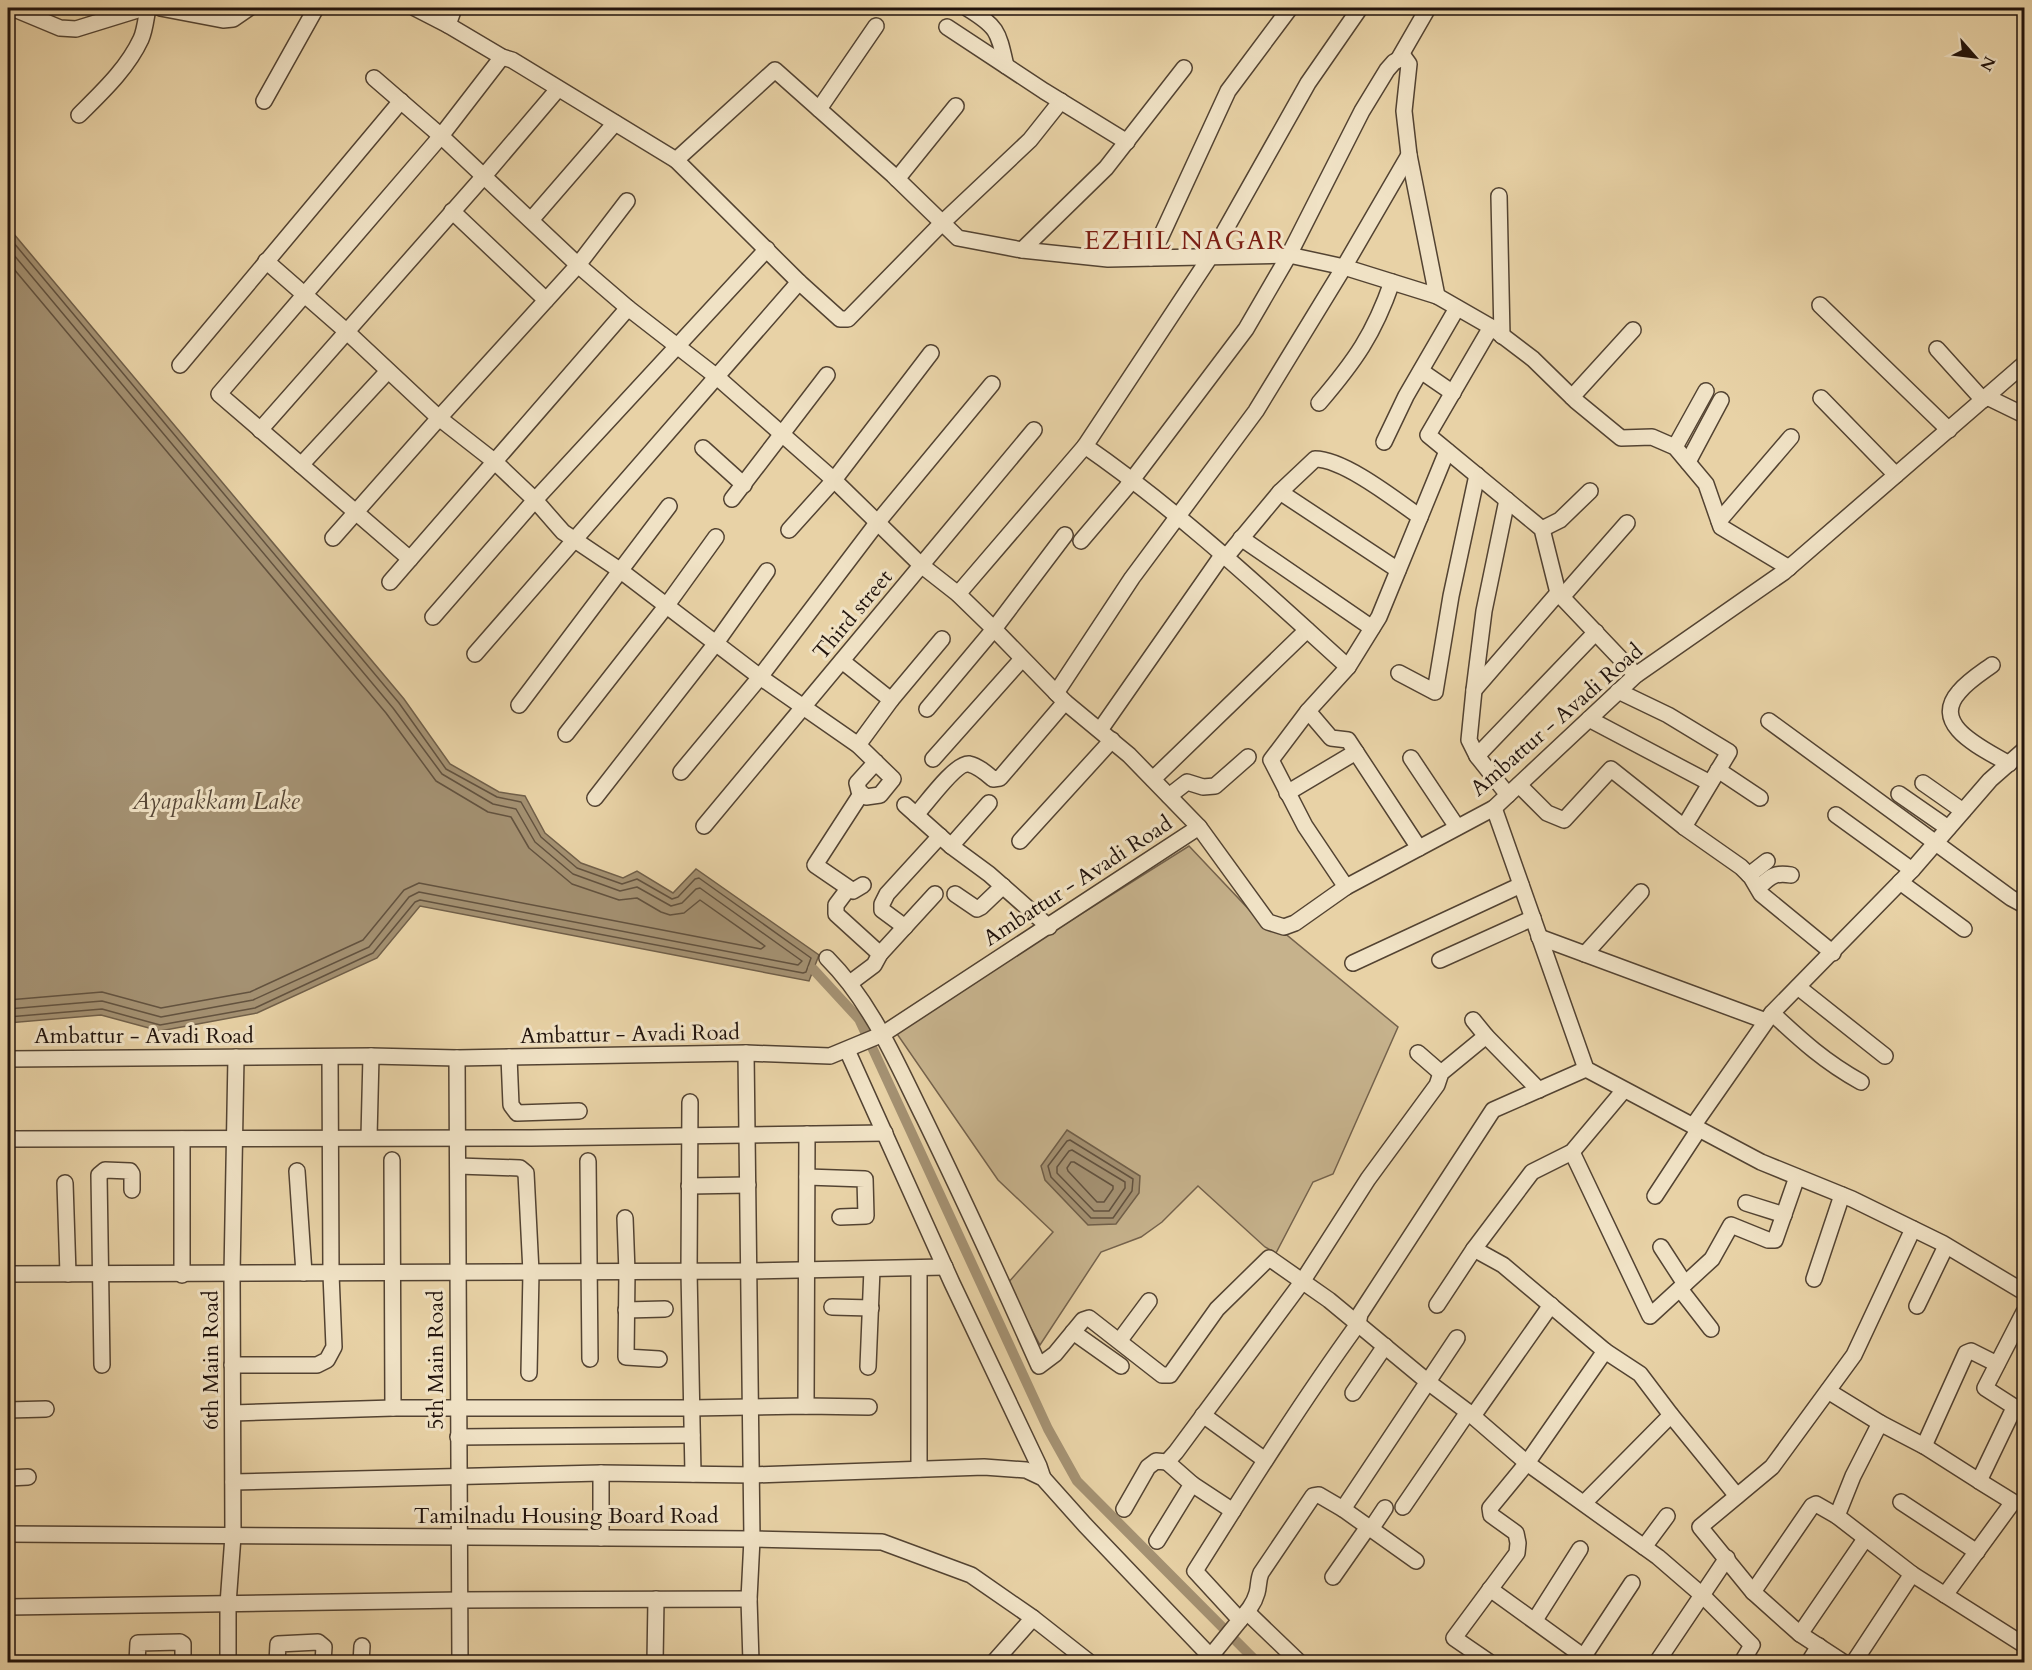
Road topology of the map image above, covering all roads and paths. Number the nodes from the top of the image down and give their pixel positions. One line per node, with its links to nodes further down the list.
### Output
1 (12, 8): 2 (street)
2 (146, 8): 26 (street)
3 (160, 8): 4 (street)
4 (249, 8)
5 (316, 8): 21 (street)
6 (415, 8): 12 (street)
7 (454, 8): 12 (street)
8 (967, 8): 17 (street)
9 (1290, 8): 43 (street)
10 (1360, 8): 42 (street)
11 (1428, 8): 16 (street)
12 (448, 25): 15 (street)
13 (876, 26): 25 (street)
14 (947, 27): 17 (street)
15 (502, 57): 20 (street); 28 (street)
16 (1398, 60): 30 (street); 41 (street)
17 (1006, 66): 23 (street)
18 (1184, 68): 29 (street)
19 (374, 78): 22 (street)
20 (558, 89): 27 (street); 32 (street)
21 (264, 101)
22 (401, 101): 28 (street); 44 (street)
23 (1061, 101): 29 (street); 38 (street)
24 (956, 106): 33 (street)
25 (819, 109): 31 (street); 33 (street)
26 (79, 115)
27 (615, 123): 31 (street); 37 (street)
28 (441, 136): 32 (street); 49 (street)
29 (1127, 142): 40 (street)
30 (1408, 155): 46 (street); 50 (street)
31 (676, 160): 39 (street)
32 (484, 176): 36 (street); 37 (street)
33 (897, 179): 38 (street)
34 (1499, 196): 57 (street)
35 (627, 201): 45 (street)
36 (452, 211): 51 (street); 56 (street)
37 (531, 220): 45 (street)
38 (942, 223): 40 (street); 47 (street)
39 (767, 249): 47 (street); 58 (street)
40 (1022, 250): 43 (street)
41 (1289, 255): 42 (street); 46 (street); 92 (street)
42 (1210, 257): 43 (street); 83 (street)
43 (1151, 258)
44 (266, 261): 49 (street); 62 (street)
45 (578, 265): 51 (street); 53 (street)
46 (1344, 267): 48 (street); 102 (street)
47 (799, 282): 66 (street)
48 (1392, 282): 50 (street); 74 (street)
49 (304, 295): 56 (street); 77 (street)
50 (1437, 296): 54 (street)
51 (546, 300): 76 (street)
52 (1820, 304): 79 (street)
53 (628, 308): 58 (street); 87 (street)
54 (1457, 308): 57 (street); 64 (street)
55 (1633, 330): 70 (street)
56 (346, 331): 63 (street); 77 (street)
57 (1497, 332): 69 (street); 70 (street)
58 (678, 345): 66 (street); 98 (street)
59 (1936, 349): 72 (street)
60 (932, 353): 93 (street)
61 (2025, 364): 72 (street, Ambattur - Avadi Road)
62 (180, 365)
63 (388, 371): 76 (street); 89 (street)
64 (1421, 371): 69 (street); 82 (street)
65 (828, 375): 80 (street)
66 (717, 377): 80 (street); 113 (street)
67 (992, 384): 105 (street)
68 (1706, 391): 84 (street)
69 (1453, 393): 86 (street)
70 (1572, 397): 84 (street)
71 (1821, 398): 91 (street)
72 (1985, 399): 75 (street); 79 (street, Ambattur - Avadi Road)
73 (1721, 400): 88 (street)
74 (1318, 403)
75 (2025, 414)
76 (439, 418): 87 (street); 101 (street)
77 (260, 430): 89 (street)
78 (1034, 430): 117 (street, Third street)
79 (1949, 430): 91 (street, Ambattur - Avadi Road)
80 (783, 434): 93 (street); 94 (street)
81 (1791, 436): 104 (street)
82 (1384, 442)
83 (1085, 446): 92 (street); 123 (street)
84 (1675, 447): 88 (street)
85 (703, 448): 94 (street)
86 (1447, 451): 90 (street); 103 (street)
87 (494, 461): 98 (street); 116 (street)
88 (1688, 462): 104 (street)
89 (301, 465): 101 (street)
90 (1477, 475): 99 (street); 138 (street)
91 (1896, 475): 118 (street, Ambattur - Avadi Road)
92 (1133, 479): 102 (street); 114 (street)
93 (834, 480): 105 (street); 108 (street)
94 (744, 485): 97 (street)
95 (1590, 491): 107 (street)
96 (1280, 492): 103 (street); 112 (street); 119 (street)
97 (732, 499)
98 (535, 500): 113 (street); 126 (street)
99 (1507, 500): 107 (street); 141 (street)
100 (669, 506): 120 (street)
101 (355, 512): 111 (street); 116 (street)
102 (1178, 517): 115 (street); 143 (street)
103 (1420, 517): 119 (street)
104 (1719, 521): 118 (street)
105 (877, 523): 117 (street); 140 (street)
106 (1627, 523): 124 (street)
107 (1542, 529): 124 (street)
108 (789, 530)
109 (1065, 535): 128 (street)
110 (716, 537): 125 (street)
111 (333, 538)
112 (1241, 538): 115 (street); 127 (street)
113 (575, 540): 120 (street); 133 (street)
114 (1081, 541)
115 (1225, 556): 129 (street); 151 (street)
116 (410, 559): 122 (street)
117 (921, 565): 123 (street); 135 (street, Third street)
118 (1789, 568): 139 (street, Ambattur - Avadi Road)
119 (1398, 570): 127 (street)
120 (621, 571): 125 (street); 145 (street)
121 (767, 571): 132 (street)
122 (390, 582)
123 (958, 594): 128 (street)
124 (1560, 595): 130 (street); 141 (street)
125 (667, 605): 132 (street); 152 (street)
126 (433, 617)
127 (1372, 628): 137 (street)
128 (994, 629): 134 (street); 147 (street)
129 (1307, 630): 137 (street); 165 (street)
130 (1596, 632): 139 (street); 157 (street)
131 (942, 639): 144 (street)
132 (716, 643): 140 (street); 172 (street)
133 (475, 654)
134 (1022, 659): 143 (street); 160 (street)
135 (842, 661): 144 (street); 146 (street, Third street)
136 (1992, 664): 162 (street)
137 (1348, 667): 148 (street)
138 (1400, 673)
139 (1636, 675): 142 (street, Ambattur - Avadi Road)
140 (760, 676): 146 (street); 163 (street)
141 (1474, 690): 157 (street)
142 (1618, 692): 149 (street, Ambattur - Avadi Road); 164 (street)
143 (1061, 697): 151 (street); 183 (street)
144 (891, 700): 154 (street)
145 (519, 705)
146 (805, 706): 154 (street); 178 (street, Third street)
147 (927, 709)
148 (1308, 711): 156 (street); 168 (street)
149 (1589, 719): 164 (street); 167 (street, Ambattur - Avadi Road)
150 (1769, 721): 185 (street)
151 (1100, 730): 153 (street)
152 (566, 734)
153 (1112, 740): 165 (street); 184 (street)
154 (858, 745): 161 (street)
155 (2025, 750): 162 (street)
156 (1356, 752): 168 (street); 186 (street)
157 (1477, 756): 167 (street)
158 (1248, 757): 171 (street)
159 (1411, 758): 180 (street)
160 (933, 759)
161 (876, 762): 169 (street); 169 (street)
162 (2008, 764): 176 (street)
163 (681, 772)
164 (1714, 777): 173 (street); 181 (street)
165 (1153, 779): 171 (street)
166 (1923, 783): 176 (street)
167 (1513, 790): 175 (street, Ambattur - Avadi Road); 181 (street)
168 (1287, 793): 195 (street)
169 (861, 794): 196 (street)
170 (1899, 795): 182 (street)
171 (1169, 796): 179 (street)
172 (595, 798)
173 (1760, 798)
174 (989, 803): 183 (street)
175 (1494, 808): 180 (street, Ambattur - Avadi Road); 193 (street)
176 (1963, 811): 182 (street)
177 (1836, 815): 188 (street)
178 (704, 826)
179 (1199, 827): 195 (street, Ambattur - Avadi Road); 203 (street, Ambattur - Avadi Road)
180 (1457, 827): 186 (street, Ambattur - Avadi Road)
181 (1684, 827): 190 (street)
182 (1948, 828): 185 (street)
183 (946, 841): 194 (street); 202 (street)
184 (1020, 841)
185 (1936, 841): 188 (street); 200 (street)
186 (1419, 848): 195 (street, Ambattur - Avadi Road)
187 (1767, 861): 190 (street)
188 (1912, 870): 191 (street)
189 (1791, 875): 190 (street)
190 (1754, 881): 206 (street)
191 (1900, 882): 204 (street); 206 (street)
192 (863, 885): 196 (street)
193 (1521, 885): 201 (street); 211 (street)
194 (1003, 886): 199 (street); 203 (street)
195 (1346, 887)
196 (848, 890): 207 (street)
197 (1641, 892): 208 (street)
198 (935, 894): 202 (street)
199 (955, 894)
200 (2025, 905)
201 (1533, 918): 205 (street); 210 (street)
202 (905, 927): 207 (street)
203 (1049, 927): 216 (street, Ambattur - Avadi Road)
204 (1964, 928)
205 (1539, 937): 208 (street); 228 (street)
206 (1833, 953): 213 (street)
207 (880, 954): 212 (street)
208 (1585, 954): 214 (street)
209 (827, 958): 212 (street)
210 (1440, 960)
211 (1353, 963)
212 (850, 983): 216 (street)
213 (1798, 987): 214 (street); 222 (street)
214 (1769, 1017): 230 (street); 235 (street)
215 (1473, 1020): 217 (street)
216 (880, 1035): 218 (street, Ambattur - Avadi Road); 300 (street)
217 (1486, 1036): 229 (street); 231 (street)
218 (854, 1048): 219 (street, Ambattur - Avadi Road); 236 (street)
219 (746, 1053): 225 (street, Ambattur - Avadi Road); 239 (street)
220 (1418, 1053): 229 (street)
221 (371, 1056): 224 (street, Ambattur - Avadi Road); 226 (street, Ambattur - Avadi Road); 240 (street)
222 (1885, 1056)
223 (236, 1057): 224 (street, Ambattur - Avadi Road); 227 (street, Ambattur - Avadi Road); 242 (street, 6th Main Road)
224 (330, 1057): 243 (street)
225 (509, 1057): 226 (street, Ambattur - Avadi Road); 234 (street)
226 (457, 1058): 244 (street, 5th Main Road)
227 (8, 1059)
228 (1586, 1070): 231 (street); 232 (street)
229 (1441, 1073): 286 (street)
230 (1861, 1082)
231 (1539, 1090): 298 (street)
232 (1624, 1090): 235 (street); 246 (street)
233 (690, 1102): 238 (street)
234 (579, 1111)
235 (1696, 1128): 252 (street); 258 (street)
236 (885, 1133): 237 (street); 268 (street)
237 (807, 1134): 239 (street); 251 (street)
238 (690, 1135): 239 (street); 244 (street); 255 (street)
239 (747, 1135): 254 (street)
240 (369, 1137): 243 (street); 244 (street)
241 (182, 1138): 242 (street); 245 (street); 283 (street)
242 (234, 1138): 243 (street); 284 (street, 6th Main Road)
243 (331, 1138): 282 (street)
244 (457, 1138): 249 (street, 5th Main Road)
245 (8, 1139)
246 (1572, 1152): 266 (street); 287 (street)
247 (392, 1160): 277 (street)
248 (588, 1161): 274 (street)
249 (458, 1166): 273 (street); 278 (street, 5th Main Road)
250 (297, 1171): 276 (street)
251 (807, 1177): 261 (street); 270 (street)
252 (1797, 1177): 257 (street); 260 (street)
253 (65, 1183): 280 (street)
254 (747, 1185): 255 (street); 272 (street)
255 (689, 1186): 271 (street)
256 (132, 1190): 281 (street)
257 (1842, 1195): 263 (street); 285 (street)
258 (1655, 1196)
259 (1746, 1203): 260 (street)
260 (1784, 1215): 287 (street)
261 (840, 1217)
262 (624, 1218): 275 (street)
263 (1912, 1228): 264 (street); 314 (street)
264 (1946, 1246): 288 (street); 293 (street)
265 (1661, 1247): 287 (street)
266 (1474, 1249): 290 (street); 291 (street)
267 (919, 1268): 268 (street); 269 (street); 335 (street)
268 (945, 1268): 342 (street)
269 (872, 1269): 270 (street); 294 (street)
270 (807, 1270): 272 (street); 316 (street)
271 (689, 1271): 272 (street); 275 (street); 320 (street)
272 (749, 1271): 321 (street)
273 (531, 1272): 274 (street); 278 (street); 312 (street)
274 (588, 1272): 275 (street); 305 (street)
275 (627, 1272): 296 (street)
276 (304, 1273): 282 (street); 284 (street)
277 (394, 1273): 278 (street); 282 (street); 318 (street)
278 (458, 1273): 319 (street, 5th Main Road)
279 (8, 1274): 280 (street)
280 (68, 1274): 281 (street)
281 (100, 1274): 283 (street); 308 (street)
282 (331, 1274): 309 (street)
283 (182, 1275): 284 (street)
284 (232, 1275): 309 (street, 6th Main Road)
285 (1814, 1280)
286 (1302, 1282): 298 (street); 302 (street); 326 (street)
287 (1683, 1286): 299 (street)
288 (2025, 1292)
289 (1149, 1301): 302 (street)
290 (1437, 1305)
291 (1551, 1305): 304 (street); 325 (street)
292 (832, 1306): 294 (street)
293 (1917, 1306)
294 (871, 1308): 311 (street)
295 (665, 1309): 296 (street)
296 (626, 1310): 306 (street)
297 (2025, 1312): 307 (street)
298 (1358, 1324): 303 (street); 332 (street)
299 (1711, 1329)
300 (1073, 1332): 302 (street); 310 (street)
301 (1457, 1338): 313 (street)
302 (1120, 1340)
303 (1385, 1346): 313 (street); 315 (street)
304 (1605, 1351): 327 (street); 334 (street)
305 (590, 1359)
306 (659, 1359)
307 (1997, 1364): 331 (street); 344 (street)
308 (102, 1365)
309 (232, 1365): 324 (street, 6th Main Road)
310 (1121, 1366)
311 (868, 1367)
312 (529, 1373)
313 (1428, 1382): 325 (street); 352 (street)
314 (1828, 1391): 328 (street); 346 (street)
315 (1353, 1393)
316 (806, 1406): 317 (street); 321 (street)
317 (869, 1407)
318 (393, 1408): 319 (street); 324 (street)
319 (458, 1408): 320 (street); 330 (street, 5th Main Road)
320 (691, 1408): 321 (street); 329 (street)
321 (750, 1408): 339 (street)
322 (46, 1409): 323 (street)
323 (8, 1410)
324 (233, 1413): 343 (street, 6th Main Road)
325 (1470, 1414): 334 (street); 349 (street)
326 (1203, 1415): 332 (street); 333 (street)
327 (1671, 1415): 346 (street); 348 (street)
328 (1880, 1423): 331 (street); 355 (street)
329 (692, 1435): 330 (street); 337 (street)
330 (458, 1437): 338 (street, 5th Main Road)
331 (1924, 1446): 344 (street)
332 (1265, 1460): 353 (street)
333 (1167, 1462): 345 (street); 351 (street)
334 (1527, 1462): 348 (street); 372 (street)
335 (919, 1469): 339 (street); 342 (street)
336 (601, 1473): 337 (street); 338 (street); 360 (street)
337 (693, 1474): 339 (street)
338 (458, 1475): 343 (street); 359 (street, 5th Main Road)
339 (752, 1475): 361 (street)
340 (28, 1477): 341 (street)
341 (8, 1478)
342 (1043, 1478): 388 (street)
343 (233, 1482): 358 (street, 6th Main Road)
344 (1979, 1482): 366 (street)
345 (1192, 1484): 353 (street); 363 (street)
346 (1737, 1496): 367 (street)
347 (1901, 1502): 366 (street)
348 (1584, 1503): 364 (street)
349 (1403, 1507)
350 (1385, 1508): 356 (street)
351 (1124, 1509)
352 (1344, 1509): 356 (street); 382 (street)
353 (1233, 1511): 382 (street)
354 (1667, 1516): 364 (street)
355 (1837, 1516): 362 (street); 373 (street)
356 (1370, 1528): 368 (street); 370 (street)
357 (8, 1534): 358 (street, Tamilnadu Housing Board Road)
358 (233, 1536): 359 (street, Tamilnadu Housing Board Road); 379 (street, 6th Main Road)
359 (459, 1537): 360 (street, Tamilnadu Housing Board Road); 378 (street, 5th Main Road)
360 (601, 1538): 361 (street, Tamilnadu Housing Board Road)
361 (753, 1539): 377 (street); 381 (street, Tamilnadu Housing Board Road)
362 (1865, 1539): 369 (street); 384 (street)
363 (1157, 1541)
364 (1644, 1547): 374 (street)
365 (1580, 1549): 383 (street)
366 (1977, 1552): 375 (street)
367 (1727, 1558): 373 (street); 374 (street)
368 (1416, 1561)
369 (1911, 1574): 375 (street); 407 (street)
370 (1333, 1577)
371 (1632, 1583): 389 (street)
372 (1490, 1589): 383 (street); 402 (street)
373 (1753, 1592): 384 (street)
374 (1702, 1595): 403 (street); 404 (street)
375 (1945, 1595): 385 (street)
376 (656, 1599): 377 (street); 378 (street); 397 (street)
377 (749, 1599): 398 (street)
378 (460, 1600): 379 (street); 396 (street, 5th Main Road)
379 (228, 1604): 380 (street); 392 (street, 6th Main Road)
380 (8, 1607)
381 (1033, 1618): 399 (street); 400 (street, Tamilnadu Housing Board Road)
382 (1241, 1619): 388 (street); 401 (street)
383 (1535, 1620): 389 (street)
384 (1800, 1634): 387 (street)
385 (2025, 1645)
386 (362, 1646): 395 (street)
387 (1819, 1646): 405 (street); 406 (street)
388 (1209, 1660)
389 (1585, 1660)
390 (137, 1662): 391 (street)
391 (183, 1662)
392 (228, 1662)
393 (277, 1662): 394 (street)
394 (323, 1662)
395 (361, 1662)
396 (460, 1662)
397 (655, 1662)
398 (751, 1662)
399 (994, 1662)
400 (1089, 1662)
401 (1299, 1662)
402 (1489, 1662)
403 (1658, 1662)
404 (1742, 1662)
405 (1809, 1662)
406 (1843, 1662)
407 (1854, 1662)

